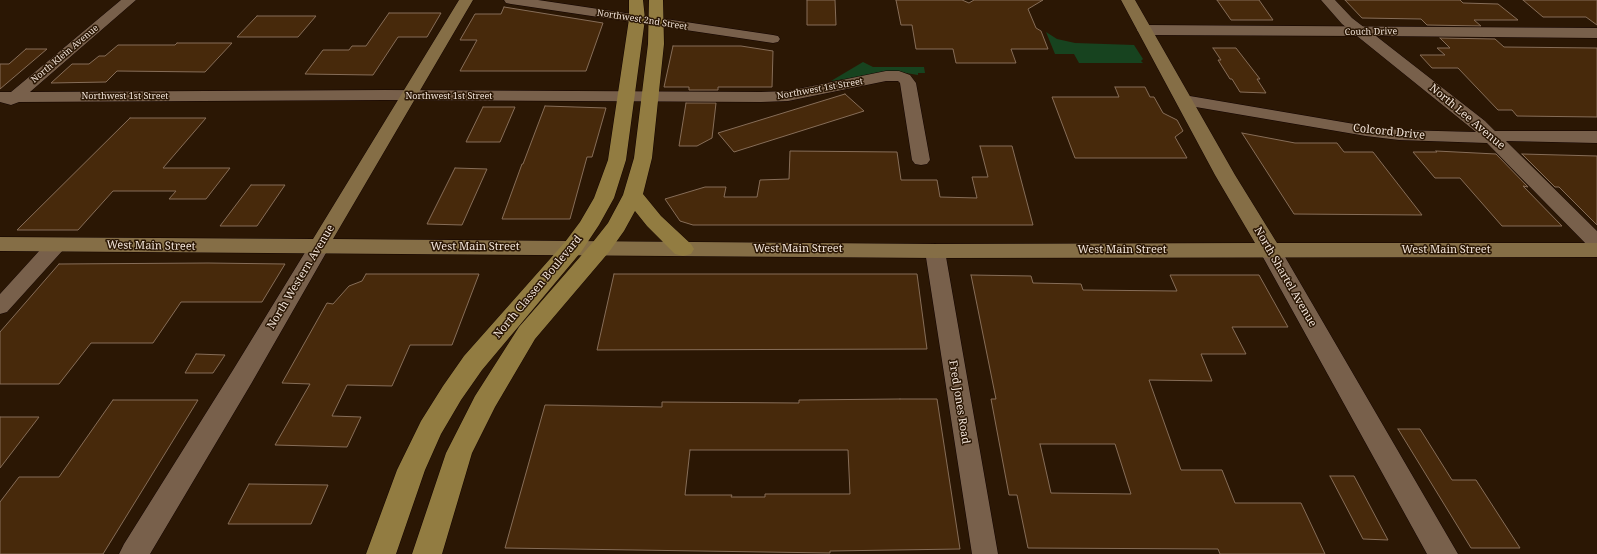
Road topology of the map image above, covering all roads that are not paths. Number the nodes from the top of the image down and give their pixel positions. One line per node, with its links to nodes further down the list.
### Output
1 (129, 0): 15 (street, North Klein Avenue)
2 (466, 0): 14 (main road, North Western Avenue)
3 (511, 0): 8 (street, Northwest 2nd Street)
4 (636, 0): 8 (main road, North Classen Boulevard)
5 (656, 0): 9 (main road, North Classen Boulevard)
6 (1128, 0): 10 (main road, North Shartel Avenue)
7 (1328, 0): 11 (street, North Lee Avenue)
8 (637, 19): 9 (street, Northwest 2nd Street); 16 (main road, North Classen Boulevard)
9 (656, 22): 13 (street, Northwest 2nd Street); 17 (main road, North Classen Boulevard)
10 (1145, 30): 11 (street, Couch Drive); 18 (main road, North Shartel Avenue)
11 (1360, 31): 12 (street, Couch Drive); 20 (street, North Lee Avenue)
12 (1597, 33)
13 (773, 40)
14 (410, 96): 15 (street, Northwest 1st Street); 16 (street, Northwest 1st Street); 27 (main road, North Western Avenue)
15 (7, 97): 19 (street, North Klein Avenue)
16 (627, 97): 17 (street, Northwest 1st Street); 28 (main road, North Classen Boulevard)
17 (650, 97): 22 (street, Northwest 1st Street); 23 (main road, North Classen Boulevard)
18 (1184, 100): 20 (street, Colcord Drive); 31 (main road, North Shartel Avenue)
19 (0, 108)
20 (1492, 137): 21 (street, Colcord Drive); 24 (street, North Lee Avenue)
21 (1597, 137)
22 (921, 160)
23 (633, 195): 29 (main road, North Classen Boulevard); 30 (main road)
24 (1597, 243)
25 (0, 244): 26 (main road, West Main Street)
26 (57, 244): 27 (main road, West Main Street); 34 (street)
27 (319, 246): 28 (main road, West Main Street); 35 (street, North Western Avenue)
28 (573, 247): 29 (main road, West Main Street); 36 (main road, North Classen Boulevard)
29 (601, 247): 30 (main road, West Main Street); 37 (main road, North Classen Boulevard)
30 (683, 249): 33 (main road, West Main Street)
31 (1270, 250): 32 (main road, West Main Street); 33 (main road, West Main Street); 39 (street, North Shartel Avenue)
32 (1597, 250)
33 (935, 251): 38 (street, Fred Jones Road)
34 (0, 307)
35 (134, 554)
36 (381, 554)
37 (427, 554)
38 (985, 554)
39 (1443, 554)

